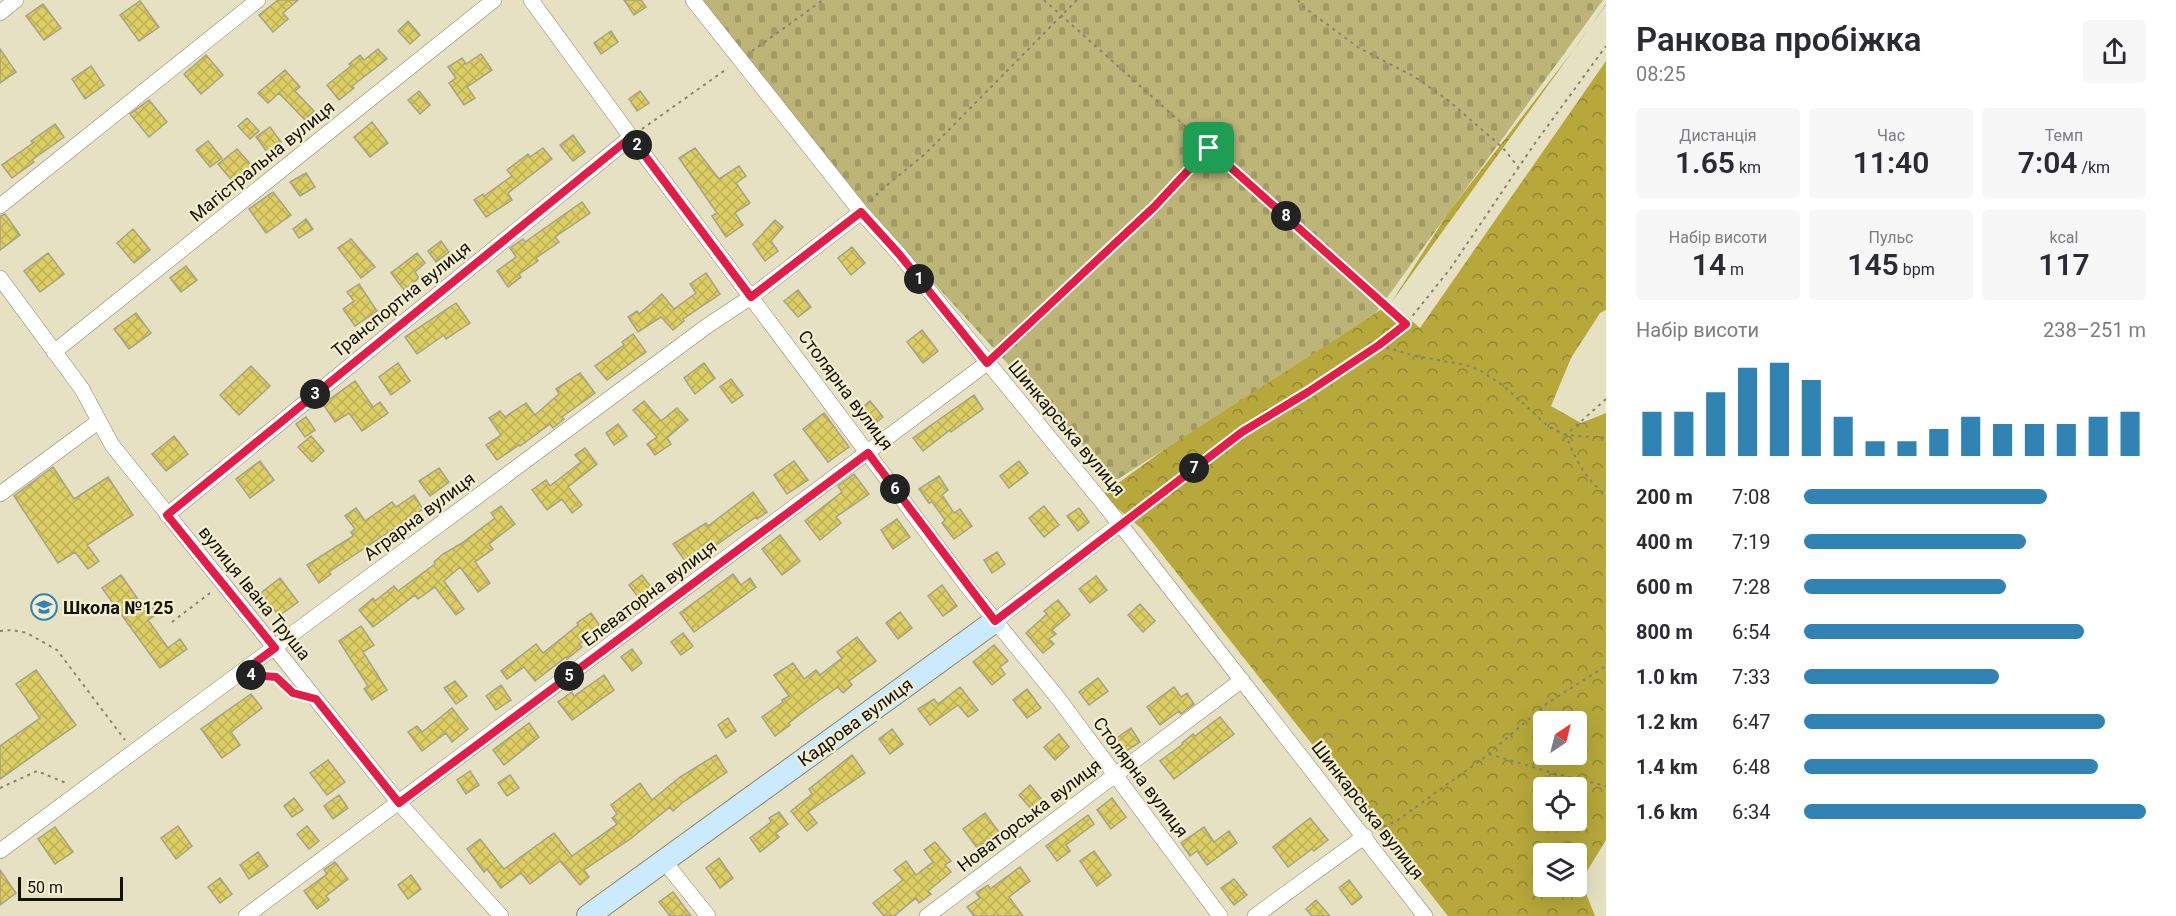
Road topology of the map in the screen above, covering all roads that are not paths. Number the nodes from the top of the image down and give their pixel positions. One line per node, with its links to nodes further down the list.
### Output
1 (16, 0): 6 (street)
2 (258, 0): 8 (street)
3 (494, 0): 12 (street, Магістральна вулиця)
4 (531, 0): 7 (street, Столярна вулиця)
5 (693, 0): 9 (street, Шинкарська вулиця)
6 (0, 13)
7 (631, 137): 11 (street, Столярна вулиця); 17 (street, Транспортна вулиця)
8 (0, 206)
9 (861, 212): 11 (street, Аграрна вулиця); 13 (street, Шинкарська вулиця)
10 (0, 278): 12 (street, вулиця Івана Труша)
11 (751, 297): 15 (street, Столярна вулиця); 20 (street, Аграрна вулиця)
12 (54, 352): 14 (street, вулиця Івана Труша)
13 (987, 363): 15 (street, Елеваторна вулиця); 18 (street, Шинкарська вулиця)
14 (99, 421): 16 (street); 17 (street, вулиця Івана Труша)
15 (868, 453): 19 (street, Столярна вулиця); 23 (street, Елеваторна вулиця)
16 (0, 494)
17 (167, 515): 20 (street, вулиця Івана Труша)
18 (1120, 524): 19 (street, Кадрова вулиця); 21 (street, Шинкарська вулиця)
19 (995, 621): 22 (street, Столярна вулиця); 26 (street, Кадрова вулиця)
20 (275, 648): 23 (street, вулиця Івана Труша); 25 (street, Аграрна вулиця)
21 (1242, 680): 22 (street, Новаторська вулиця); 24 (street, Шинкарська вулиця)
22 (1115, 774): 31 (street, Новаторська вулиця); 32 (street, Столярна вулиця)
23 (399, 803): 27 (street, вулиця Івана Труша); 28 (street, Елеваторна вулиця)
24 (1365, 836): 33 (street); 34 (street, Шинкарська вулиця)
25 (0, 851)
26 (664, 861): 29 (street, Кадрова вулиця); 30 (street)
27 (497, 914)
28 (246, 916)
29 (588, 916)
30 (708, 916)
31 (927, 916)
32 (1220, 916)
33 (1255, 916)
34 (1425, 916)

